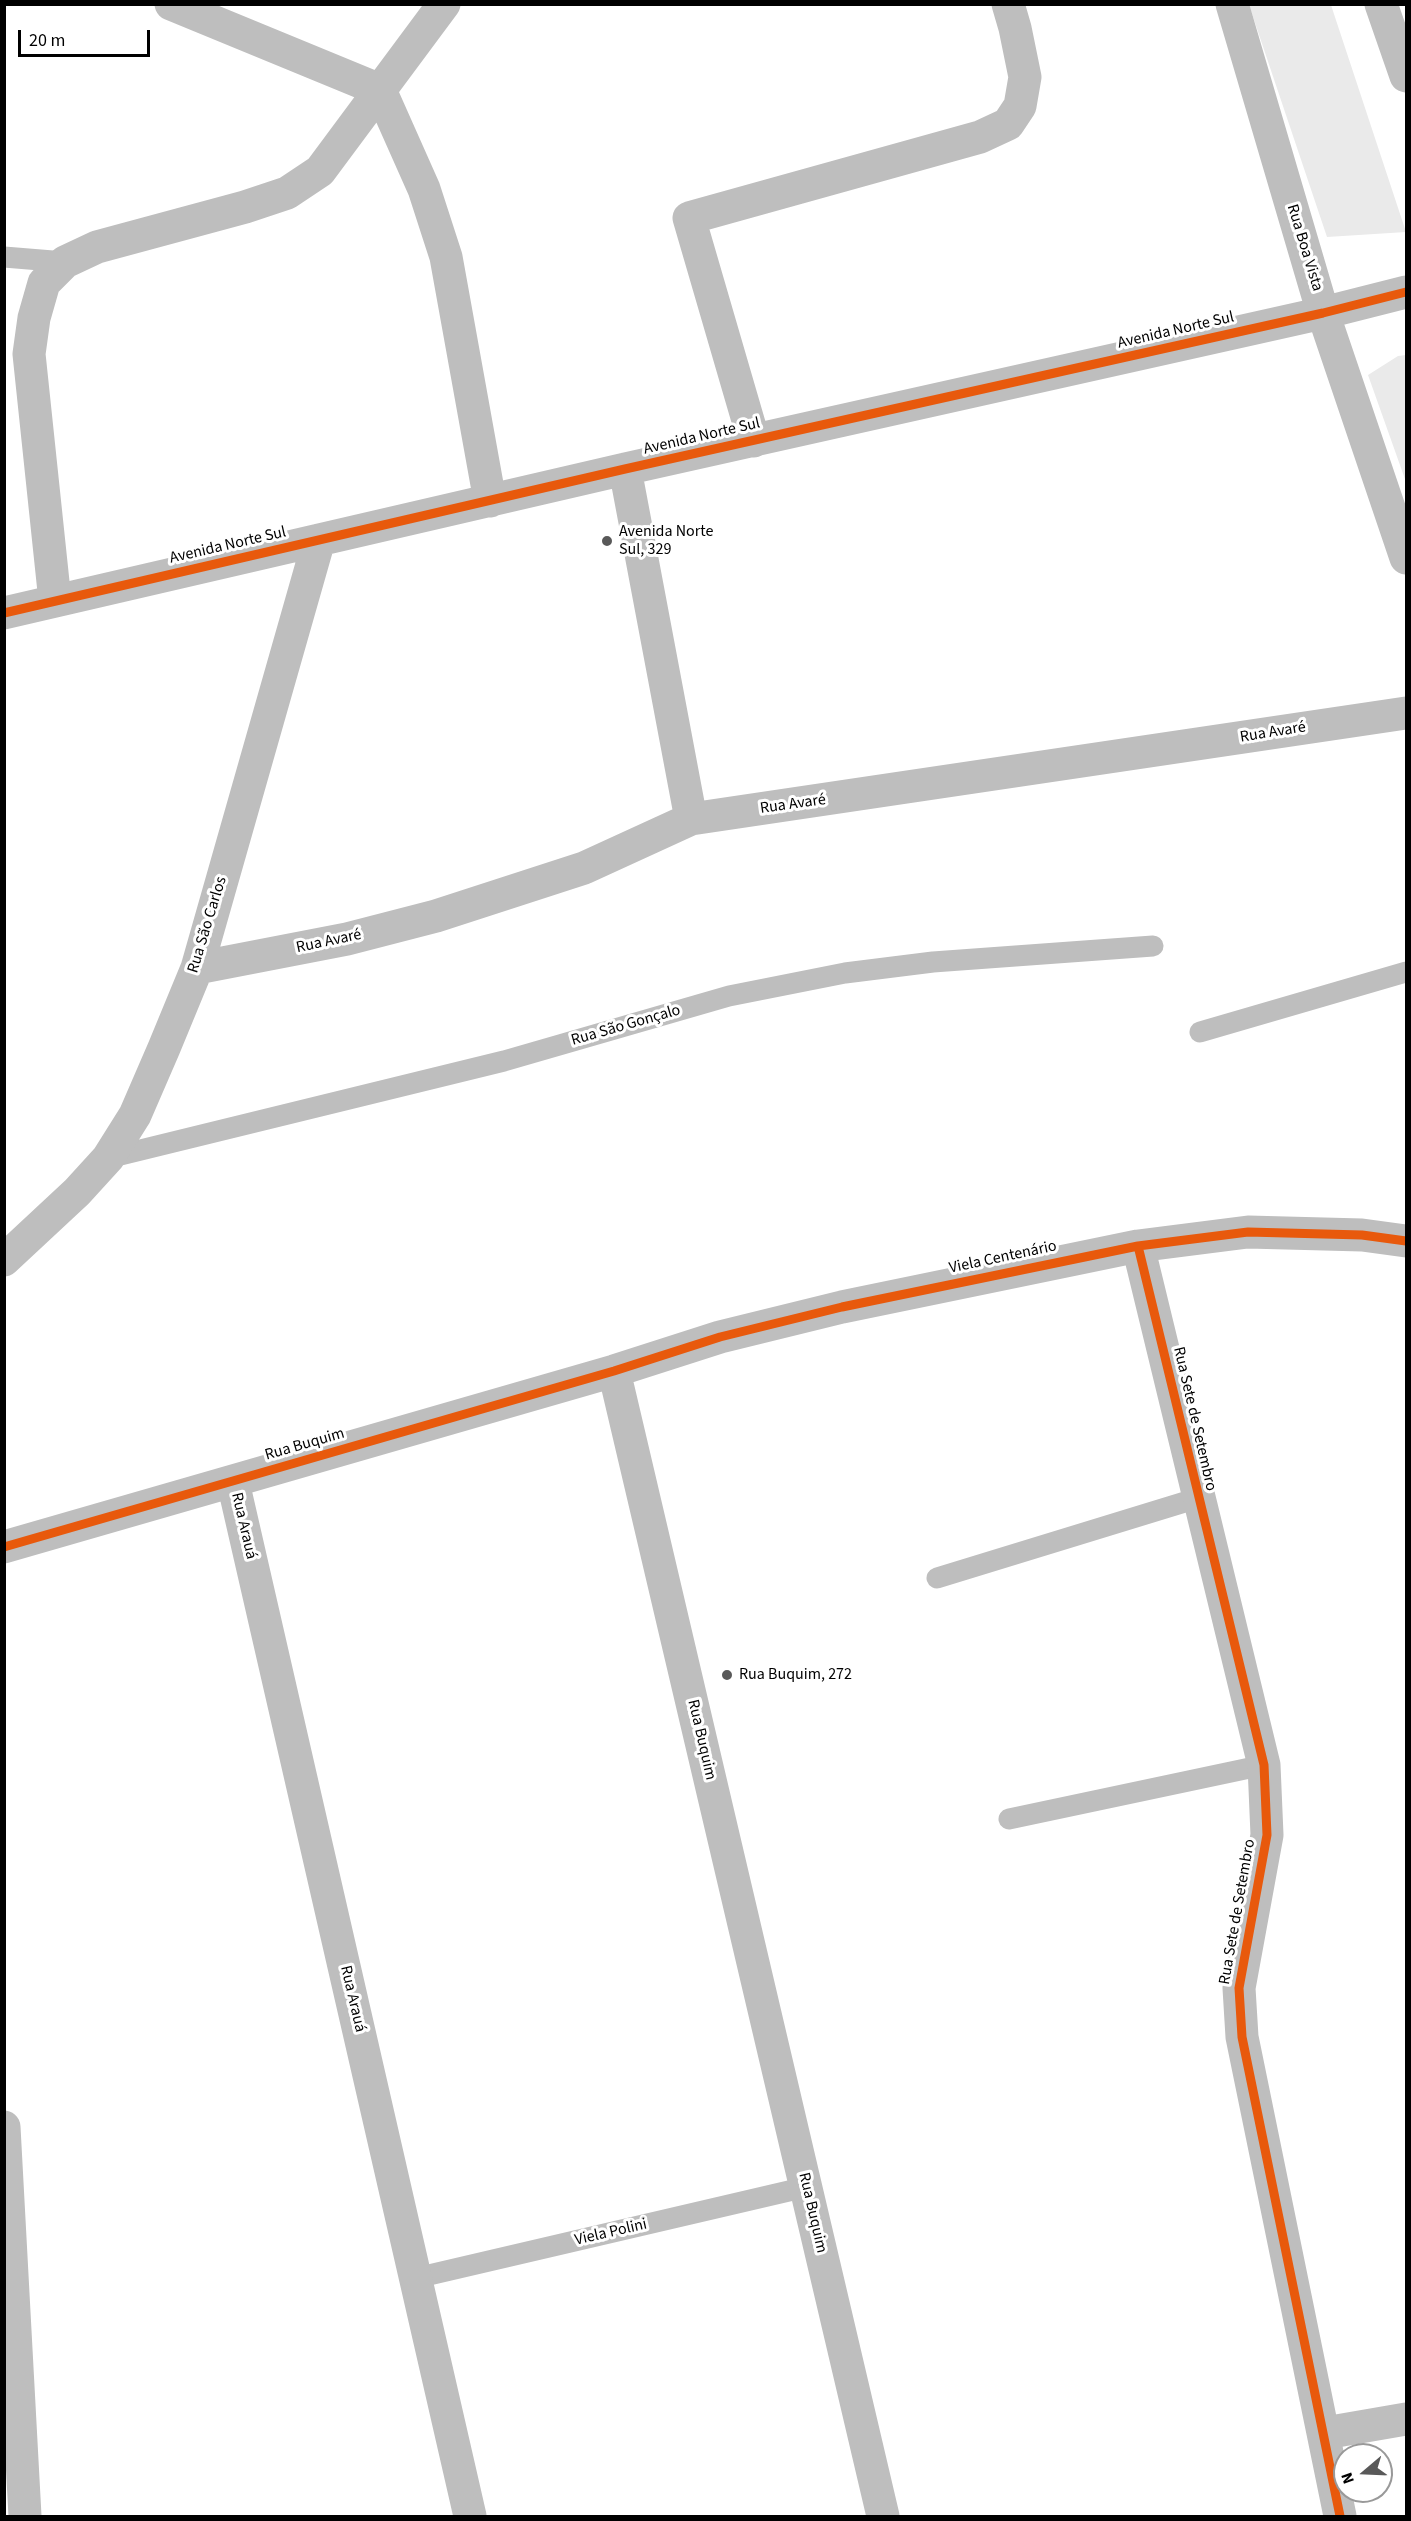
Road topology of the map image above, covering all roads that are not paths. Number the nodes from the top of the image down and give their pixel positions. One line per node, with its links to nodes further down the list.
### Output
1 (171, 4): 7 (street)
2 (444, 4): 7 (street)
3 (1008, 4): 12 (street)
4 (1232, 4): 11 (street, Rua Boa Vista)
5 (1381, 4): 6 (street)
6 (1407, 76)
7 (380, 90): 9 (street); 14 (street)
8 (4, 257): 9 (lane)
9 (65, 262): 17 (street)
10 (1407, 292): 11 (street, Avenida Norte Sul)
11 (1323, 313): 12 (street, Avenida Norte Sul); 16 (street, Rua Boa Vista)
12 (754, 441): 13 (street, Avenida Norte Sul)
13 (626, 470): 14 (street, Avenida Norte Sul); 20 (street)
14 (490, 501): 15 (street, Avenida Norte Sul)
15 (319, 540): 17 (street, Avenida Norte Sul); 22 (street, Rua São Carlos)
16 (1407, 558)
17 (55, 601): 18 (street, Avenida Norte Sul)
18 (4, 613)
19 (1407, 713): 20 (street, Rua Avaré)
20 (691, 819): 22 (street, Rua Avaré)
21 (1153, 946): 25 (lane, Rua São Gonçalo)
22 (197, 968): 25 (street, Rua São Carlos)
23 (1407, 972): 24 (lane)
24 (1200, 1032)
25 (108, 1158): 28 (street, Rua São Carlos)
26 (1407, 1240): 27 (street, Viela Centenário)
27 (1138, 1246): 29 (street, Viela Centenário); 31 (street, Rua Sete de Setembro)
28 (4, 1260)
29 (614, 1371): 30 (street, Rua Buquim); 37 (street, Rua Buquim)
30 (233, 1482): 32 (street, Rua Buquim); 38 (street, Rua Arauá)
31 (1198, 1498): 33 (lane); 34 (street, Rua Sete de Setembro)
32 (4, 1547)
33 (937, 1578)
34 (1264, 1765): 35 (lane); 40 (street, Rua Sete de Setembro)
35 (1009, 1819)
36 (4, 2127): 41 (street)
37 (806, 2187): 38 (lane, Viela Polini); 43 (street, Rua Buquim)
38 (416, 2278): 42 (street, Rua Arauá)
39 (1407, 2419): 40 (street)
40 (1325, 2433): 44 (street, Rua Sete de Setembro)
41 (25, 2517)
42 (470, 2517)
43 (883, 2517)
44 (1340, 2517)

